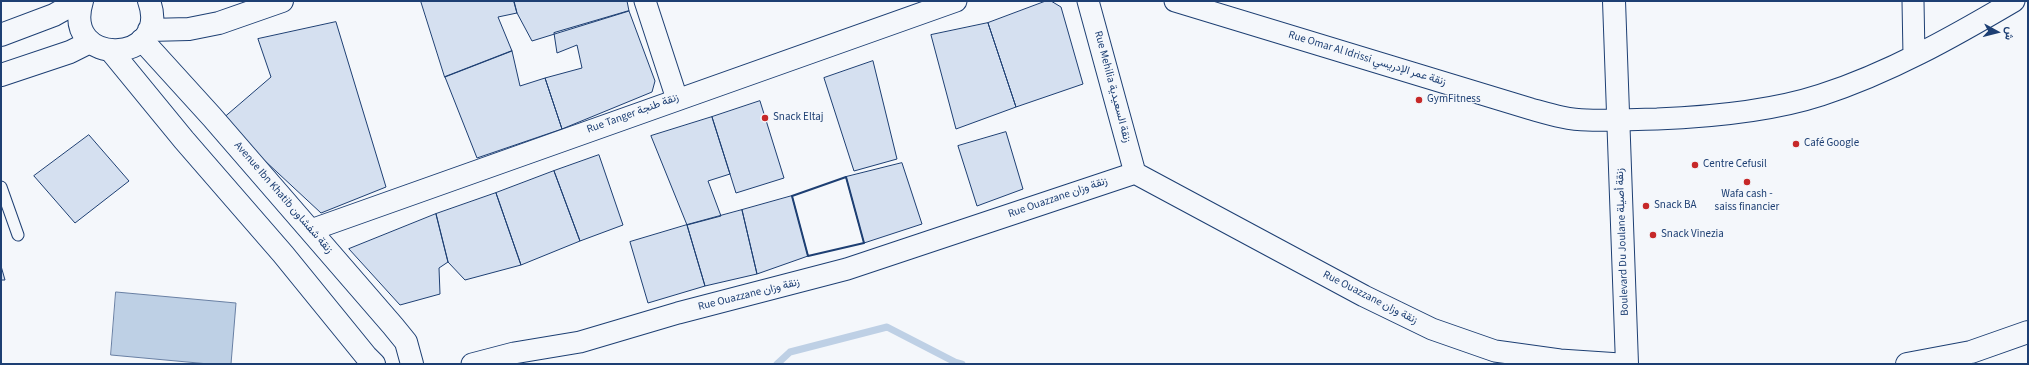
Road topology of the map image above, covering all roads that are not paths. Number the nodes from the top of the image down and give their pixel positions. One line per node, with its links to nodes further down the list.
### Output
1 (80, 1): 11 (street); 13 (street)
2 (149, 1): 12 (street)
3 (282, 1): 12 (street)
4 (645, 1): 17 (street)
5 (956, 1): 17 (street, Rue Tanger زنقة طنجة)
6 (1088, 1): 19 (street, Rue Mehilia زنقة السعيدية)
7 (1175, 1): 18 (street, Rue Omar Al Idrissi زنقة عمر الإدريسي)
8 (1614, 1): 18 (street, Boulevard Du Joulane زنقة أصيلة)
9 (1913, 1): 15 (street)
10 (2014, 1): 15 (street, Rue Omar Al Idrissi زنقة عمر الإدريسي)
11 (1, 35)
12 (145, 35): 14 (street); 21 (street, Avenue Ibn Khatib زنقة شفشاون)
13 (90, 42): 14 (street); 16 (street)
14 (111, 51): 24 (street)
15 (1914, 56): 18 (street, Rue Omar Al Idrissi زنقة عمر الإدريسي)
16 (1, 75)
17 (677, 99): 21 (street, Rue Tanger زنقة طنجة)
18 (1618, 120): 28 (street, Boulevard Du Joulane زنقة أصيلة)
19 (1135, 173): 26 (street, Rue Ouazzane زنقة وزان); 27 (street, Rue Ouazzane زنقة وزان)
20 (1, 187): 22 (lane)
21 (311, 230): 25 (street, Avenue Ibn Khatib زنقة شفشاون)
22 (18, 235)
23 (2028, 332): 29 (street)
24 (374, 364)
25 (412, 364)
26 (472, 364)
27 (1620, 364)
28 (1627, 364)
29 (1906, 364)

